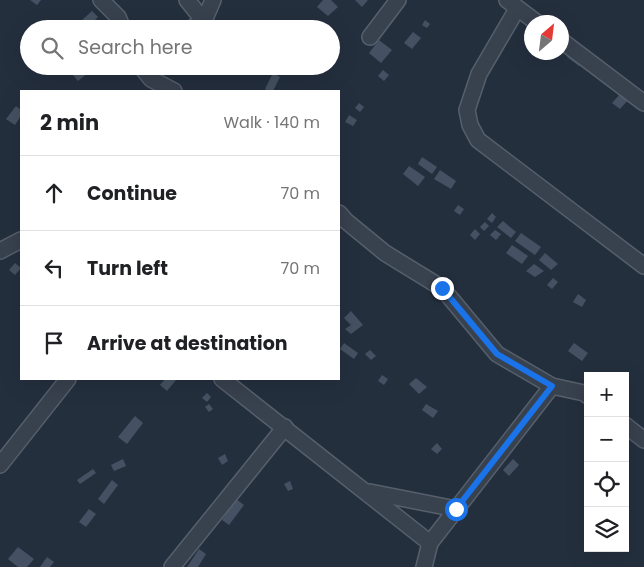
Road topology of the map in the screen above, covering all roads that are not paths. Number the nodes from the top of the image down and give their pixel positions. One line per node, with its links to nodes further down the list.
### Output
1 (101, 0): 7 (street)
2 (187, 0): 8 (street)
3 (213, 0): 9 (street)
4 (398, 0): 10 (street)
5 (512, 4): 6 (street); 18 (street)
6 (527, 15)
7 (119, 20)
8 (203, 20)
9 (204, 20)
10 (370, 37)
11 (569, 46): 14 (street)
12 (148, 75): 13 (street)
13 (172, 90)
14 (644, 103)
15 (340, 214): 21 (street)
16 (20, 240): 17 (street)
17 (0, 250)
18 (644, 266)
19 (67, 380): 26 (street)
20 (223, 380): 23 (street)
21 (552, 386): 22 (street); 28 (street)
22 (584, 393)
23 (285, 427): 27 (street); 30 (street)
24 (629, 428): 25 (street)
25 (644, 440)
26 (0, 465)
27 (366, 492): 28 (street); 29 (street)
28 (456, 509): 29 (street)
29 (430, 543): 31 (street)
30 (172, 567)
31 (424, 567)

